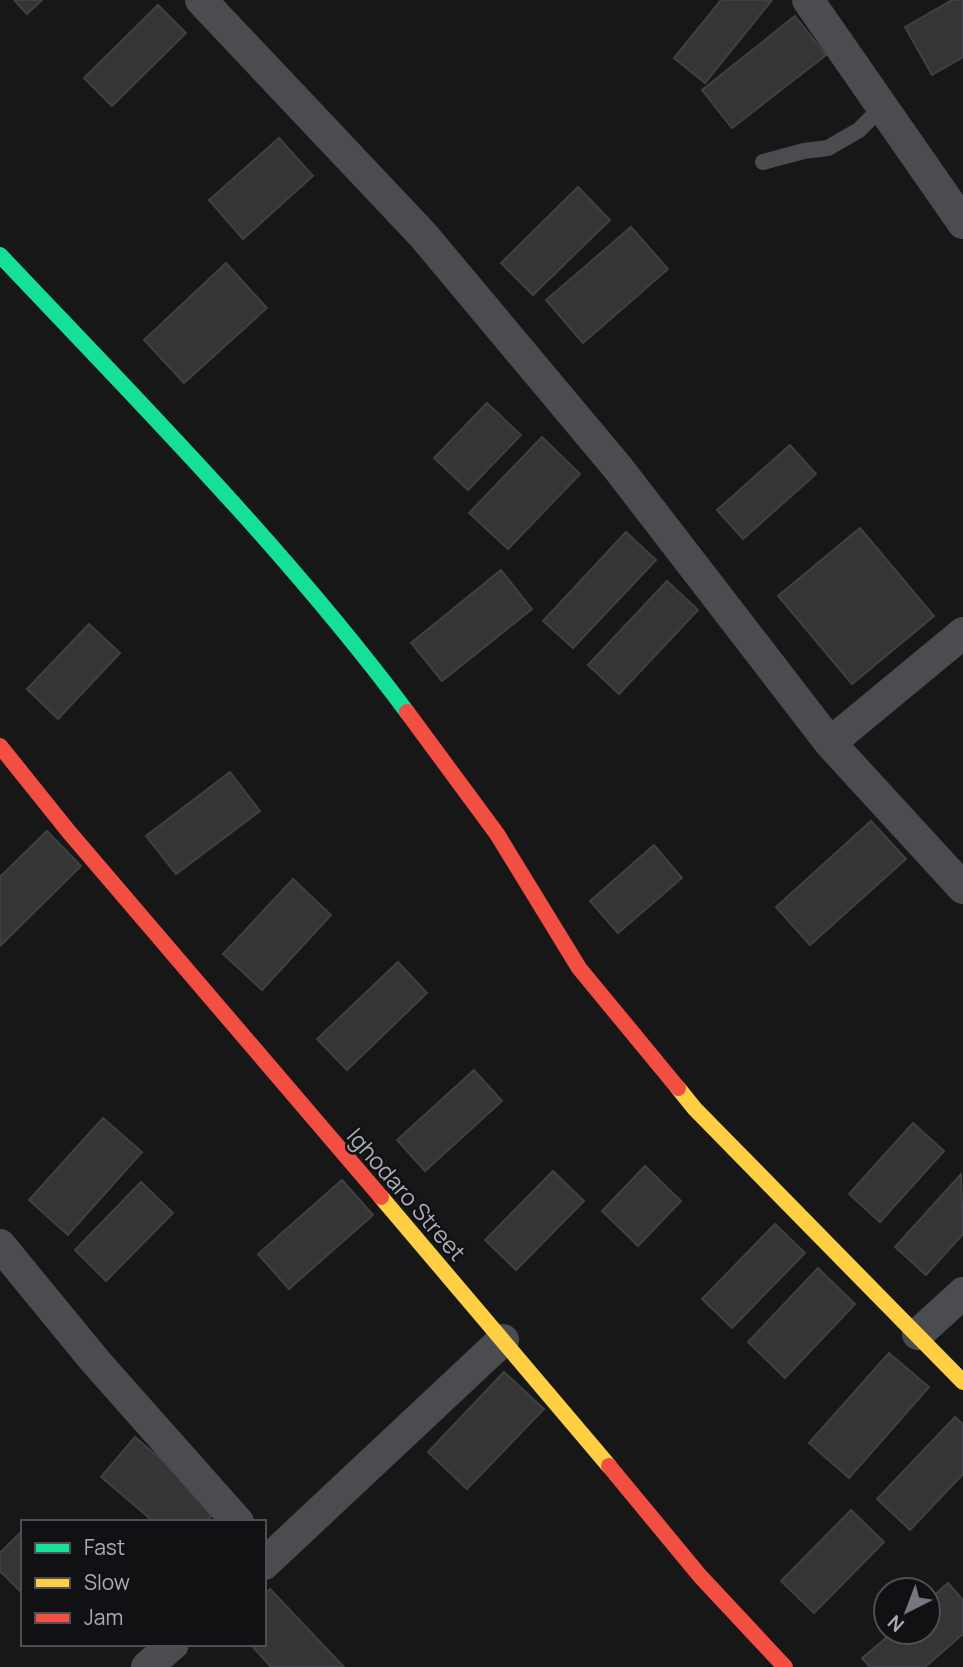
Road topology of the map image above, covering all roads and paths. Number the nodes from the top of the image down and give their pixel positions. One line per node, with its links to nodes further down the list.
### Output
1 (201, 0): 8 (street)
2 (808, 0): 3 (street)
3 (882, 107): 4 (lane); 5 (street)
4 (763, 162)
5 (963, 223)
6 (0, 255): 13 (street)
7 (963, 633): 8 (street)
8 (830, 743): 10 (street)
9 (0, 746): 14 (street, Ighodaro Street)
10 (963, 888)
11 (0, 1245): 16 (street)
12 (963, 1293): 13 (street)
13 (918, 1335): 15 (street)
14 (503, 1340): 17 (street); 20 (street, Ighodaro Street)
15 (963, 1382)
16 (236, 1520)
17 (266, 1558)
18 (171, 1646): 19 (street)
19 (147, 1667)
20 (785, 1667)

